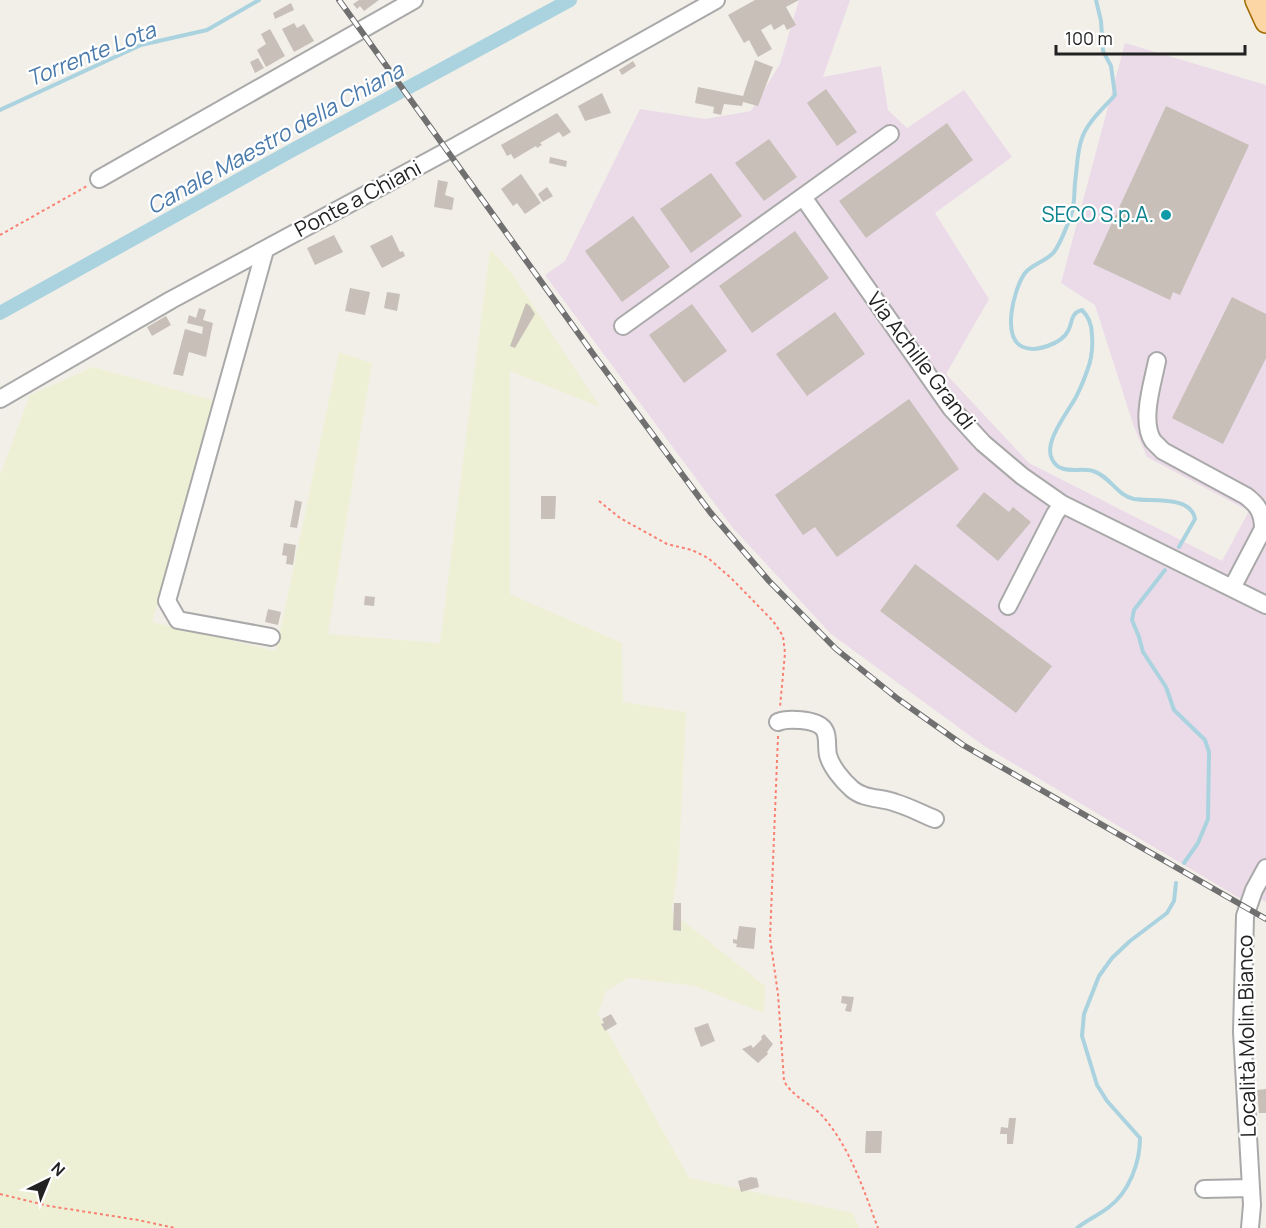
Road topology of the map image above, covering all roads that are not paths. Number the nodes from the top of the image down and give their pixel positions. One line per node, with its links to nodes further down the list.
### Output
1 (414, 0): 6 (street)
2 (716, 0): 8 (street, Ponte a Chiani)
3 (1256, 0): 4 (main road)
4 (1266, 22)
5 (890, 134): 7 (street)
6 (99, 179)
7 (803, 198): 9 (street); 12 (street, Via Achille Grandi)
8 (264, 250): 11 (street, Ponte a Chiani); 16 (street)
9 (623, 326)
10 (1157, 361): 13 (street)
11 (0, 399)
12 (1062, 504): 13 (street, Via Achille Grandi); 15 (street)
13 (1232, 588): 14 (street, Via Achille Grandi)
14 (1266, 605)
15 (1008, 606)
16 (272, 637)
17 (778, 722): 18 (street)
18 (935, 819)
19 (1266, 868): 20 (street, Località Molin Bianco)
20 (1251, 1188): 21 (street); 22 (street, Località Molin Bianco)
21 (1204, 1189)
22 (1250, 1228)

